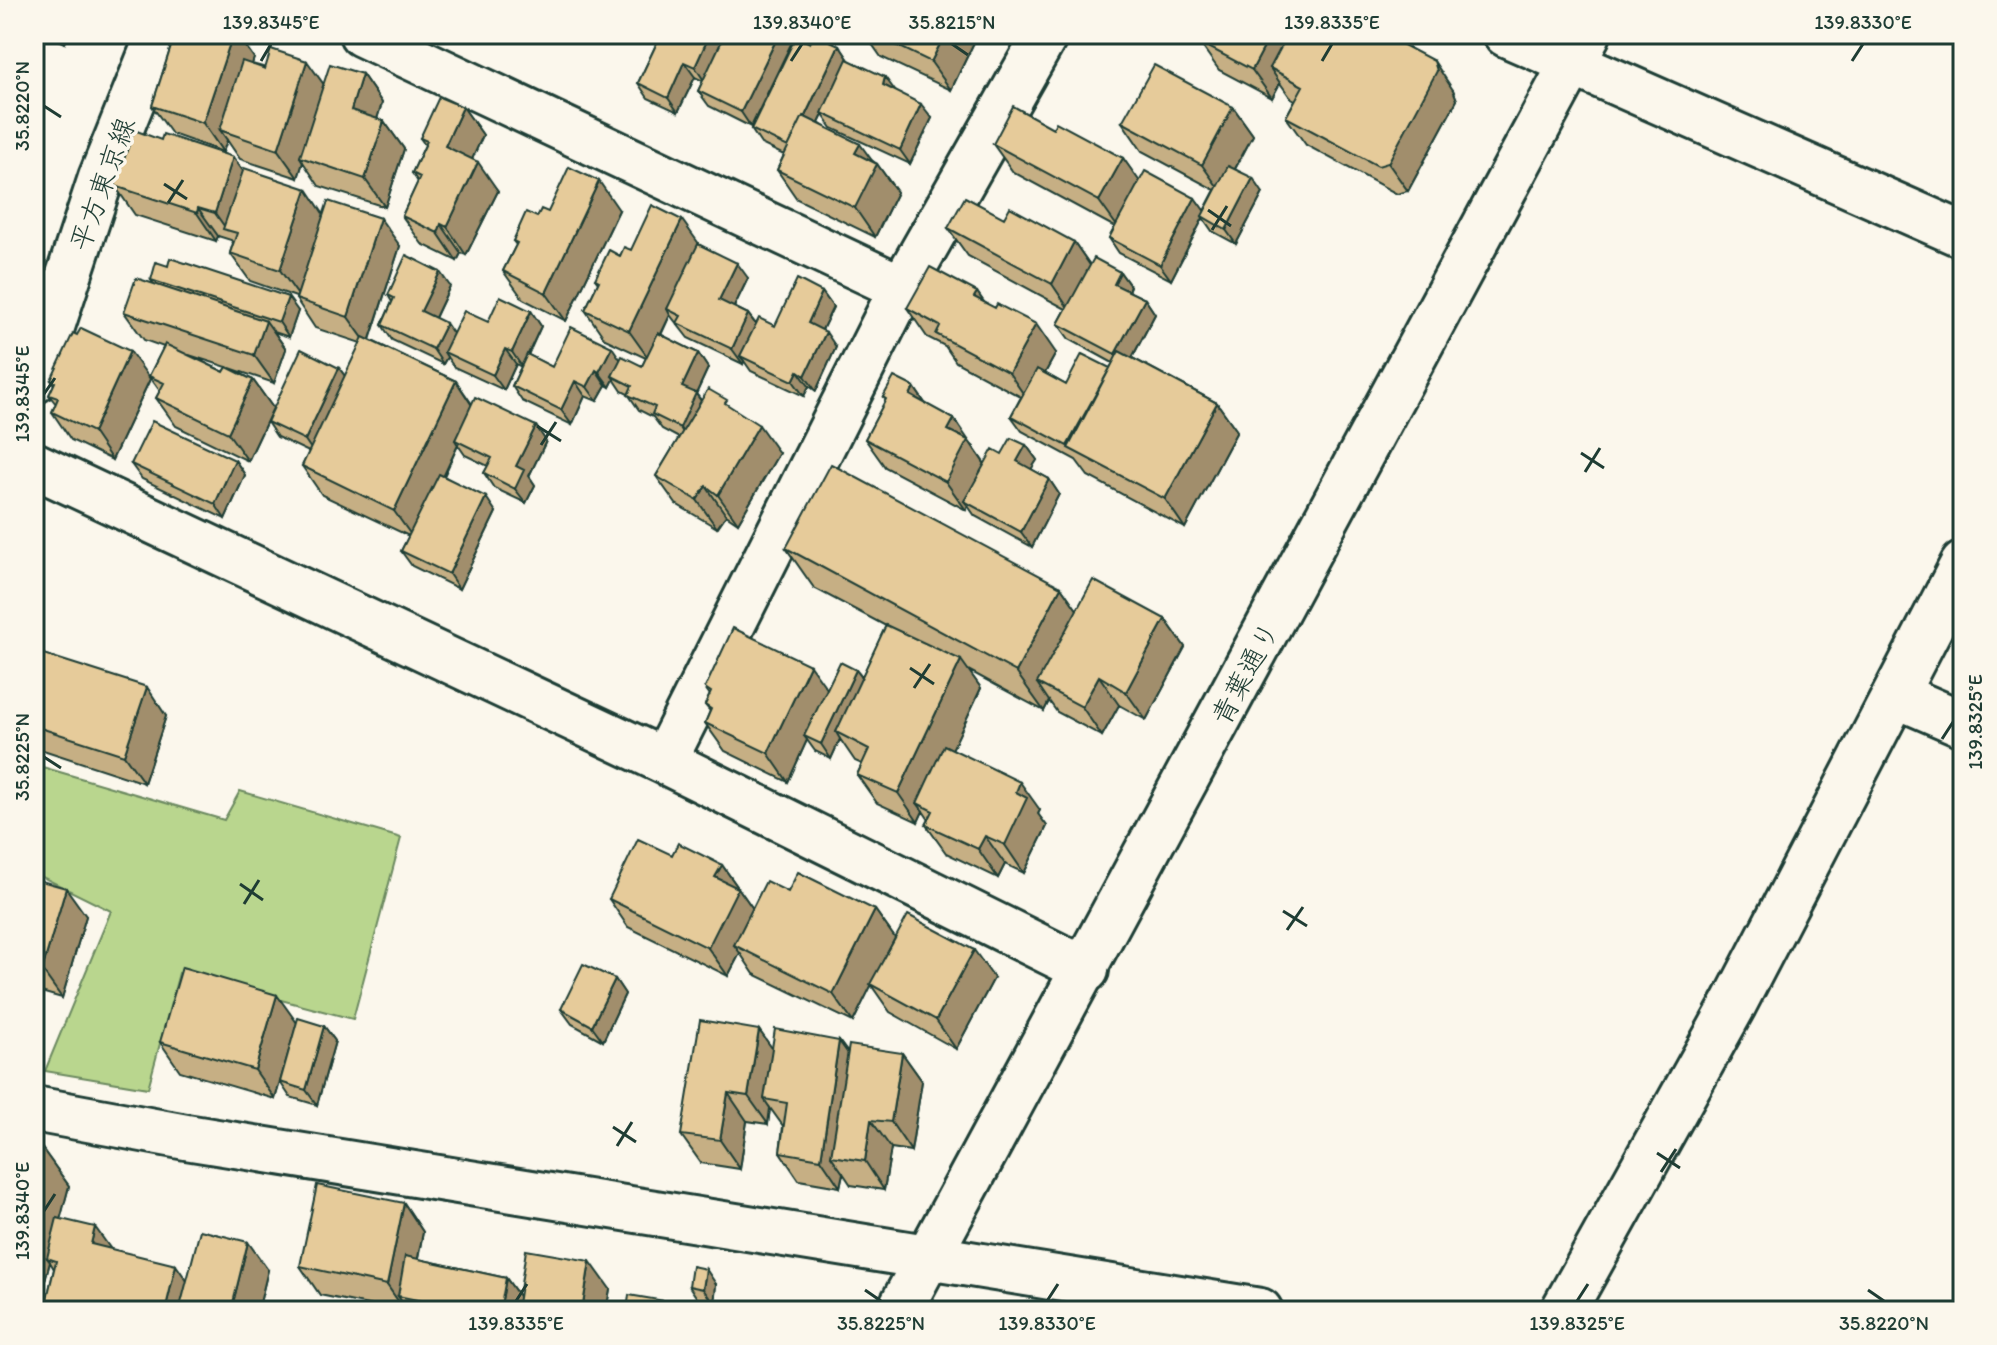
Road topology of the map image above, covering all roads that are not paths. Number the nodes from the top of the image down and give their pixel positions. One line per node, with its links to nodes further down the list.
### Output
1 (159, 34): 8 (street, 平方東京線)
2 (362, 34): 7 (street)
3 (1046, 34): 7 (street)
4 (1506, 34): 5 (street)
5 (1580, 48): 6 (street); 14 (street, 青葉通り)
6 (1963, 235)
7 (902, 288): 13 (street)
8 (34, 381)
9 (34, 465): 13 (street)
10 (1963, 564): 11 (street)
11 (1896, 695): 12 (street); 20 (street)
12 (1963, 724)
13 (664, 761): 14 (street)
14 (1086, 970): 16 (street, 青葉通り)
15 (34, 1109): 16 (street)
16 (929, 1259): 17 (street); 18 (street, 青葉通り)
17 (1135, 1302): 19 (street)
18 (899, 1311)
19 (1260, 1311)
20 (1563, 1311)

